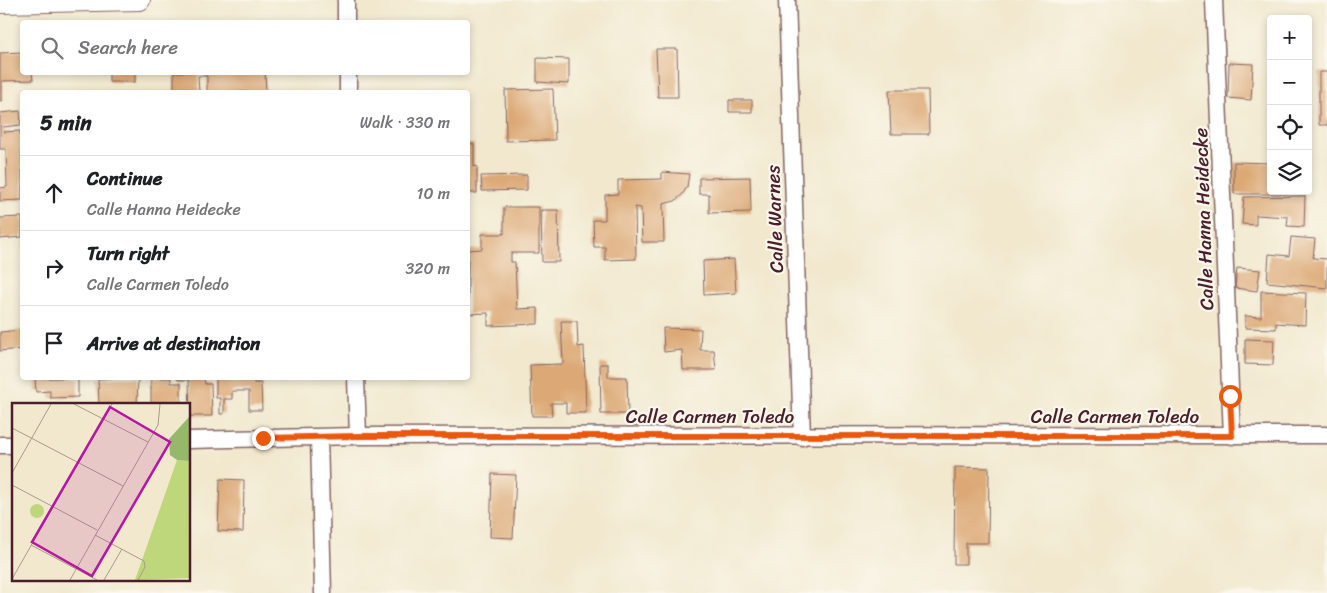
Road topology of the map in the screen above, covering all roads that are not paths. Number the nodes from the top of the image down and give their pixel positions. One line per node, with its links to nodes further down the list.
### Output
1 (140, 0): 5 (street)
2 (346, 0): 6 (street)
3 (787, 0): 14 (street, Calle Warnes)
4 (1214, 0): 12 (street, Calle Hanna Heidecke)
5 (0, 3)
6 (346, 20)
7 (348, 75): 8 (street)
8 (348, 90)
9 (356, 380): 11 (street)
10 (1327, 435): 12 (street, Calle Carmen Toledo)
11 (358, 436): 13 (street, Calle Carmen Toledo); 14 (street, Calle Carmen Toledo)
12 (1232, 436): 14 (street, Calle Carmen Toledo)
13 (319, 437): 15 (street, Calle Carmen Toledo); 16 (street)
14 (802, 437)
15 (190, 440)
16 (323, 593)

